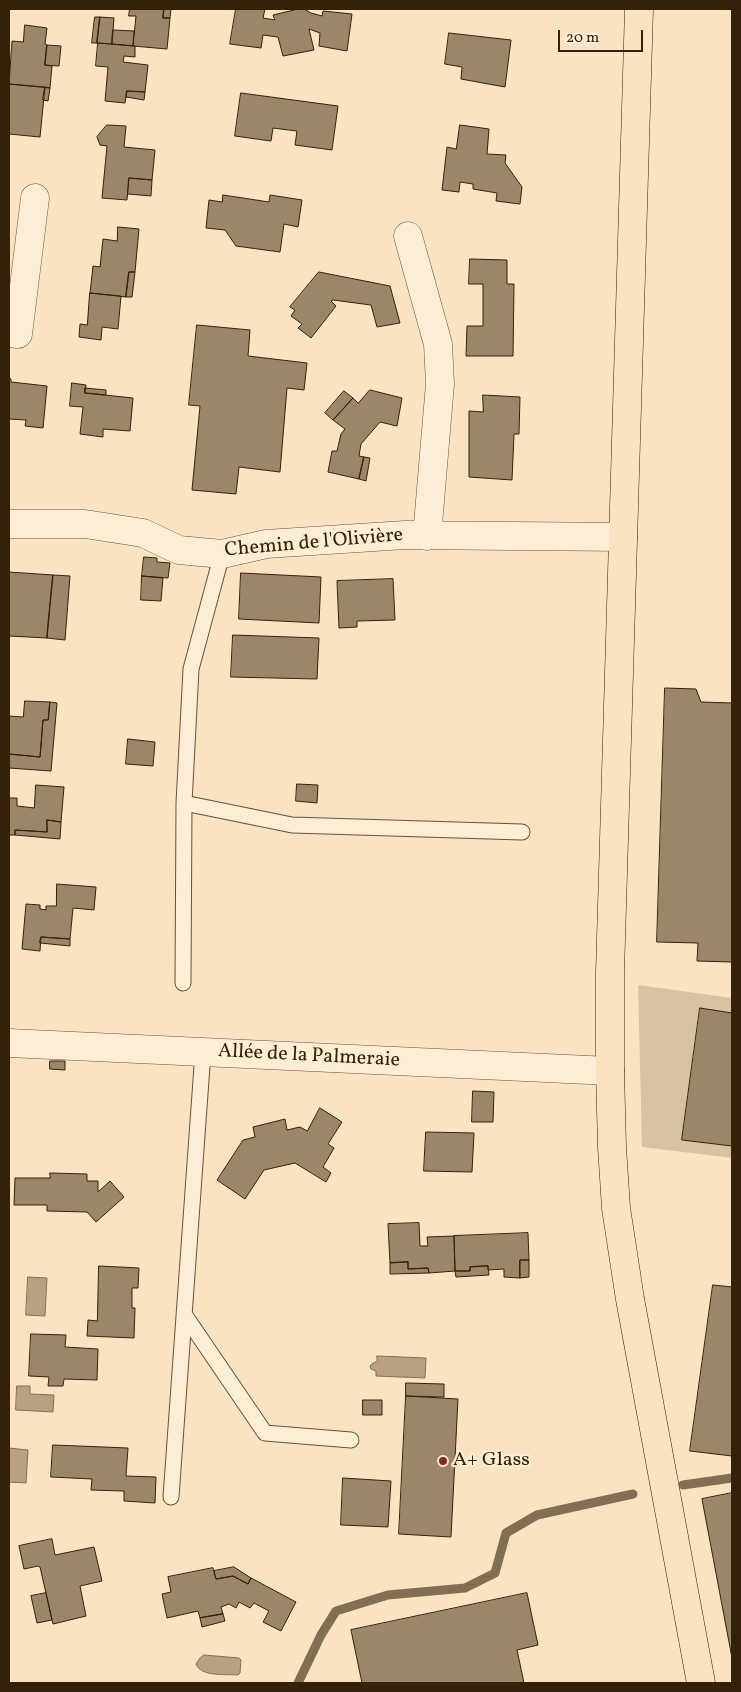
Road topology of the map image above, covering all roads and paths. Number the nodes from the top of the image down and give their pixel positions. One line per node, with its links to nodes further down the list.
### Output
1 (638, 9): 7 (main road)
2 (35, 198): 4 (street)
3 (408, 236): 6 (street)
4 (9, 333)
5 (9, 524): 8 (street, Chemin de l'Olivière)
6 (426, 536): 7 (street, Chemin de l'Olivière); 8 (street, Chemin de l'Olivière)
7 (623, 537): 14 (main road)
8 (222, 554): 9 (lane)
9 (184, 802): 10 (lane); 11 (lane)
10 (522, 832)
11 (183, 983)
12 (9, 1043): 13 (street, Allée de la Palmeraie)
13 (202, 1052): 14 (street, Allée de la Palmeraie); 15 (lane)
14 (610, 1071): 18 (main road)
15 (184, 1314): 16 (lane); 17 (lane)
16 (352, 1440)
17 (171, 1497)
18 (701, 1683)

